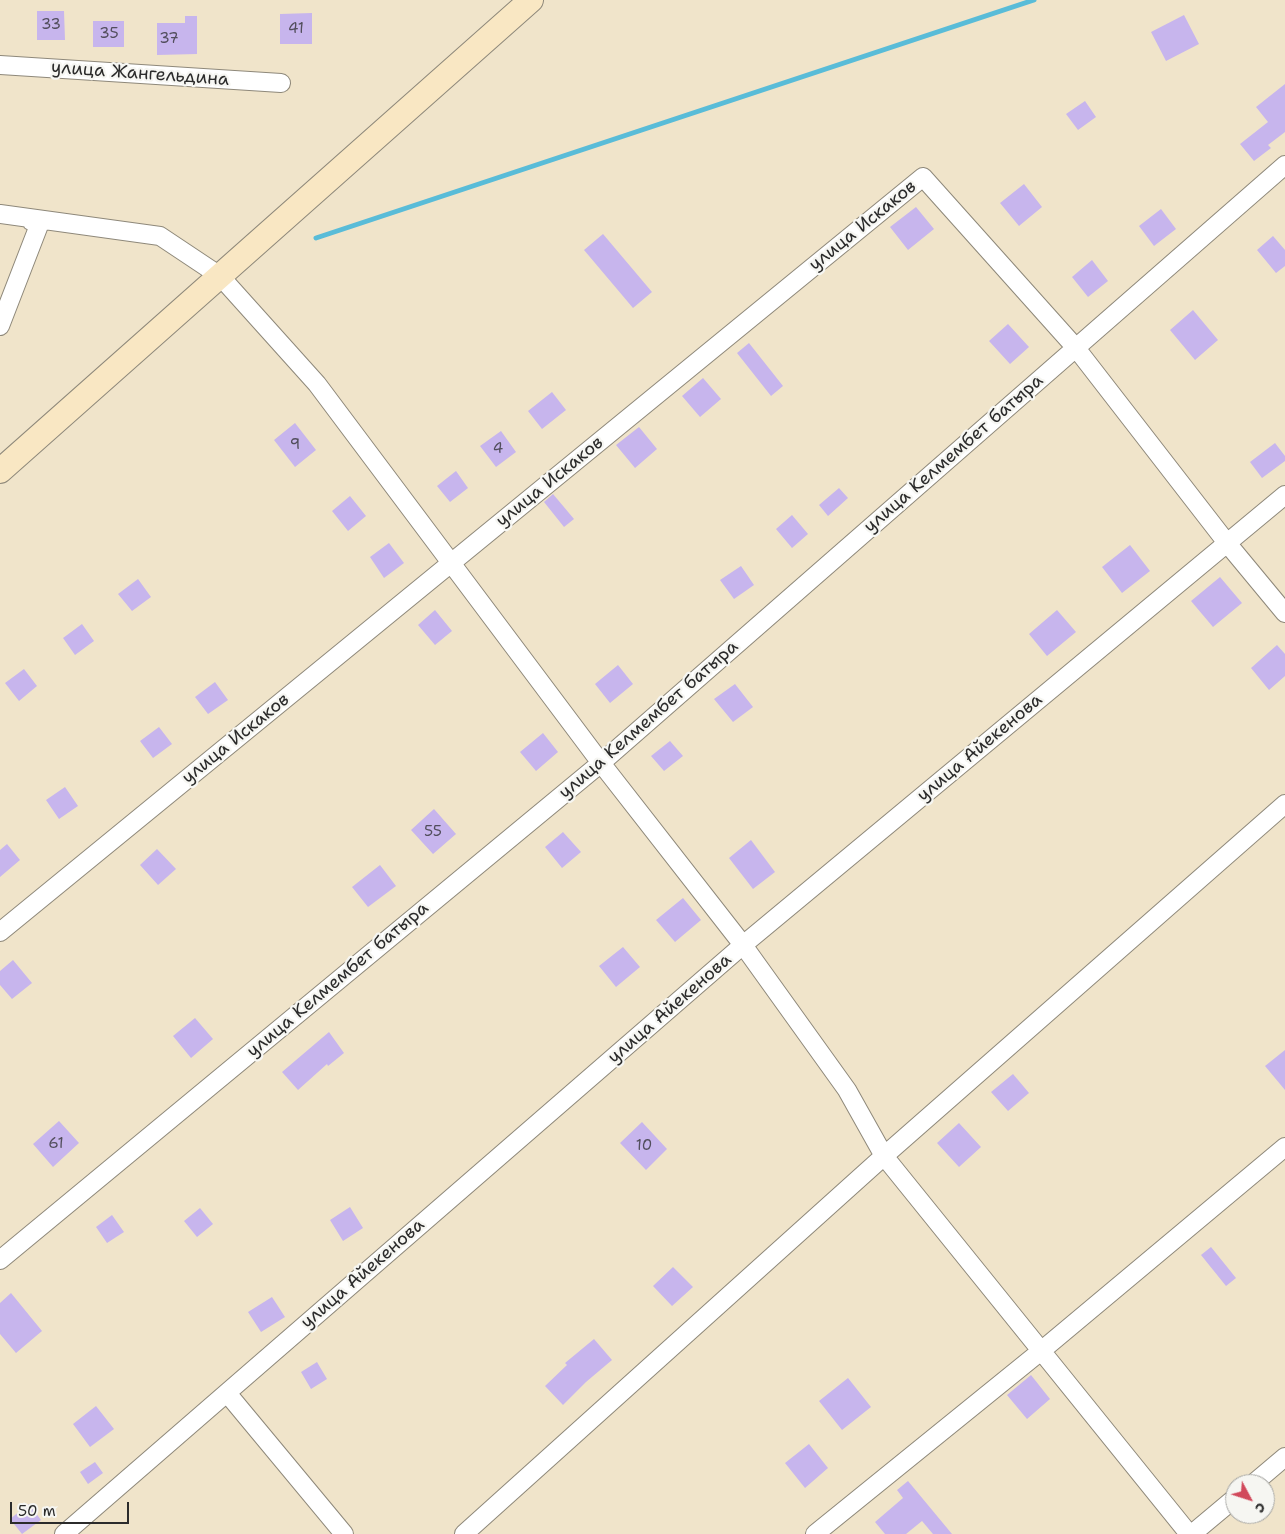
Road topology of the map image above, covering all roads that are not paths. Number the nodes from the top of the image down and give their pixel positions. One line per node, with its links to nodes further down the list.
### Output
1 (531, 0): 8 (main road)
2 (0, 65): 3 (street, улица Жангельдина)
3 (281, 83)
4 (1285, 165): 10 (street, улица Келмембет батыра)
5 (0, 214): 6 (street)
6 (42, 220): 7 (street); 8 (street); 9 (street)
7 (0, 224)
8 (220, 276): 11 (main road); 14 (street)
9 (0, 326)
10 (1076, 348): 13 (street); 14 (street, улица Искаков); 16 (street, улица Келмембет батыра)
11 (0, 471)
12 (1285, 495): 13 (street, улица Айекенова)
13 (1227, 543): 15 (street); 19 (street, улица Айекенова)
14 (451, 562): 16 (street); 18 (street, улица Искаков)
15 (1285, 613)
16 (601, 763): 19 (street); 22 (street, улица Келмембет батыра)
17 (1285, 804): 21 (street)
18 (0, 932)
19 (743, 946): 21 (street); 24 (street, улица Айекенова)
20 (1285, 1147): 23 (street)
21 (884, 1156): 23 (street); 30 (street)
22 (0, 1260)
23 (1041, 1351): 31 (street); 32 (street)
24 (227, 1392): 28 (street, улица Айекенова); 29 (street)
25 (1285, 1457): 26 (street)
26 (1265, 1474)
27 (1225, 1506): 32 (street)
28 (64, 1534)
29 (344, 1534)
30 (464, 1534)
31 (815, 1534)
32 (1191, 1534)

